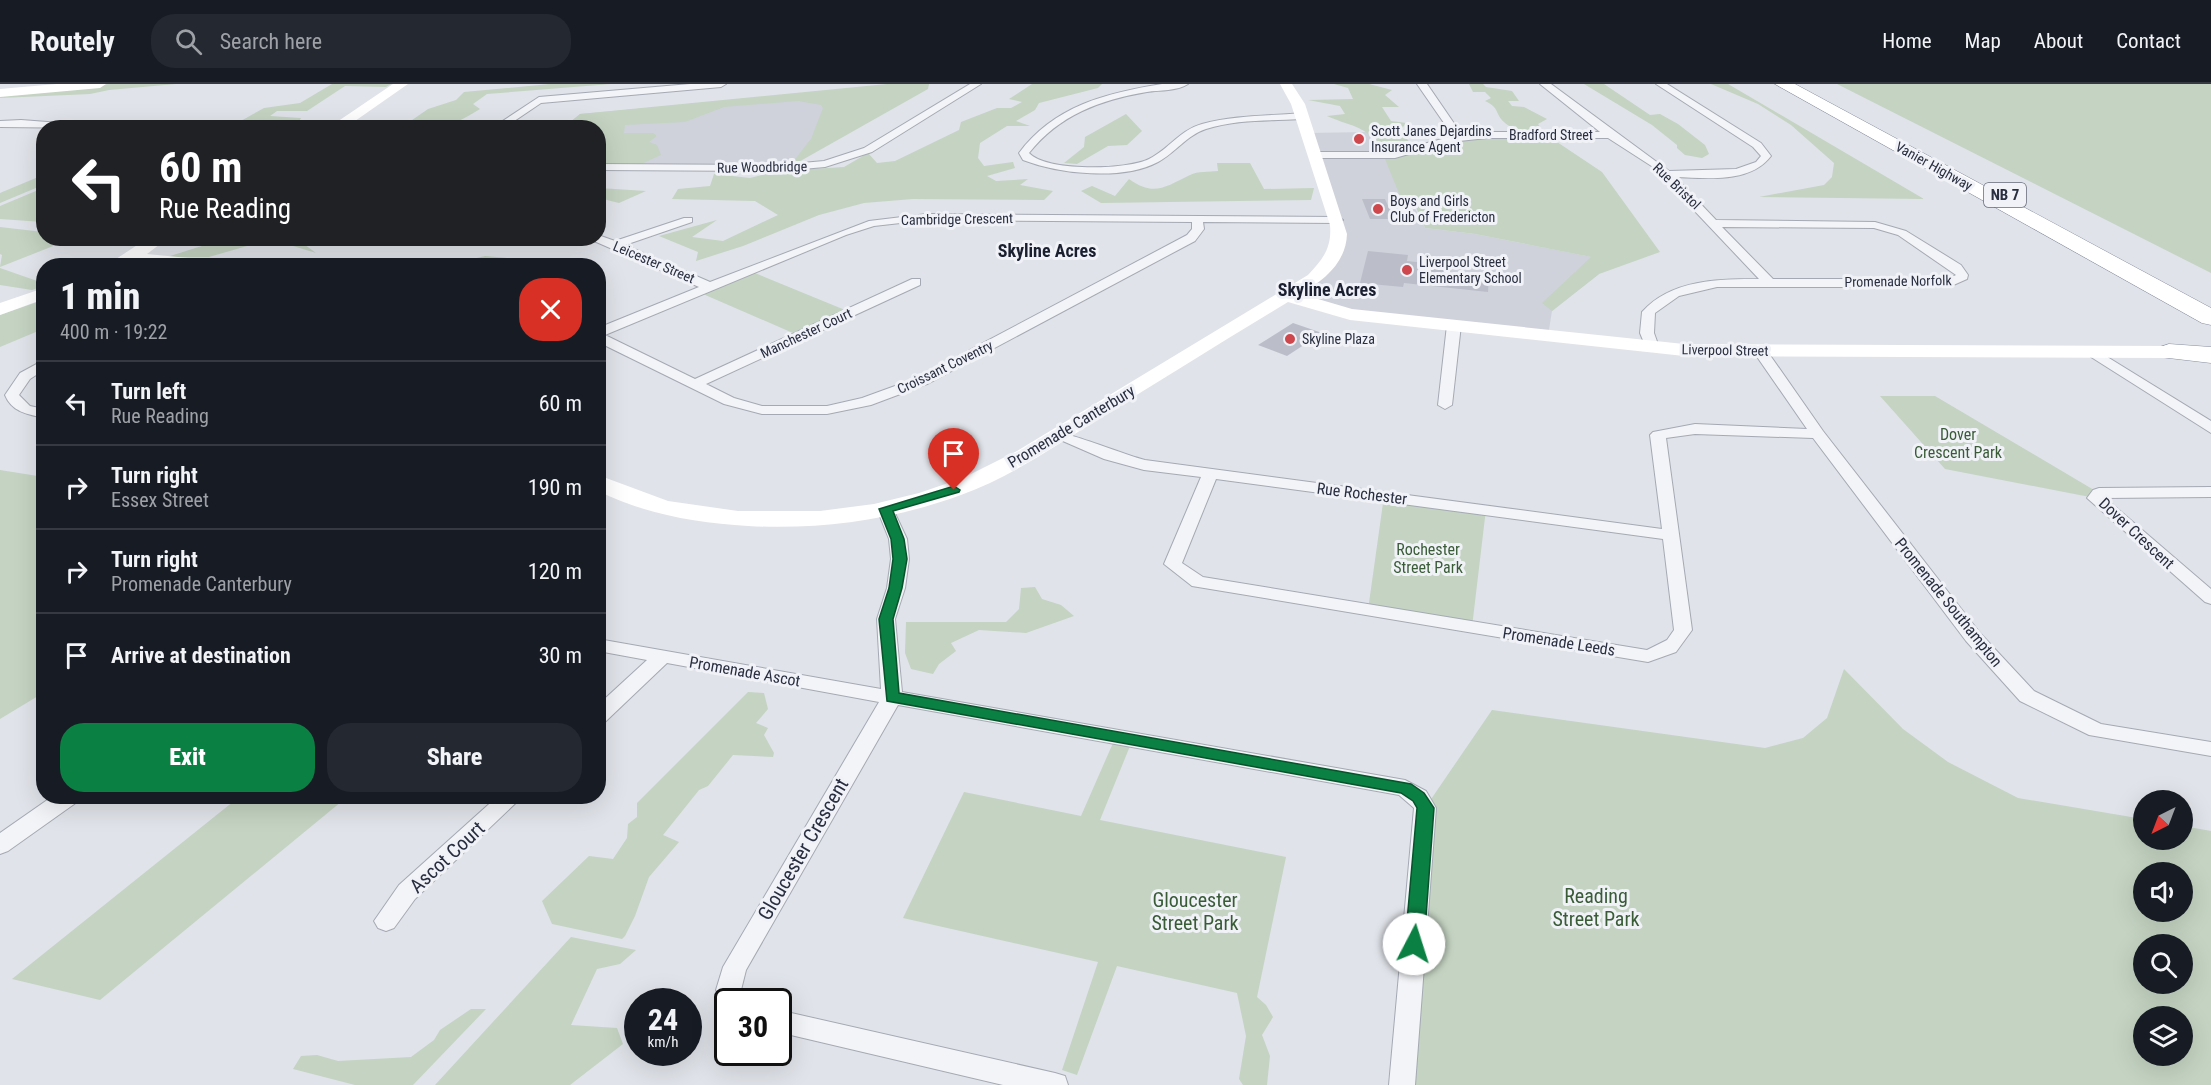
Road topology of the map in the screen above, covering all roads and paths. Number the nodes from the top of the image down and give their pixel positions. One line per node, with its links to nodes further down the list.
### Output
1 (100, 84): 12 (street)
2 (402, 84): 14 (street)
3 (721, 84): 15 (street)
4 (976, 84): 21 (street, Rue Woodbridge)
5 (1183, 84): 13 (street)
6 (1286, 84): 13 (street, Promenade Canterbury)
7 (1422, 84): 19 (street)
8 (1545, 84): 18 (street, Rue Bristol)
9 (1661, 84): 22 (street)
10 (1783, 84): 38 (highway, Vanier Highway / NB 7)
11 (1799, 84): 36 (highway, Vanier Highway / NB 7)
12 (0, 93)
13 (1302, 117): 20 (street, Promenade Canterbury)
14 (347, 120)
15 (509, 120)
16 (0, 124): 17 (street)
17 (36, 125)
18 (1610, 135): 19 (street, Bradford Street); 22 (street, Rue Bristol)
19 (1459, 137): 20 (street, Bradford Street)
20 (1315, 155): 25 (street, Promenade Canterbury)
21 (606, 167)
22 (1667, 174): 26 (street, Rue Bristol)
23 (1197, 219): 25 (street, Cambridge Crescent); 33 (street, Cambridge Crescent); 48 (street, Croissant Coventry)
24 (688, 220): 28 (street)
25 (1336, 220): 34 (street, Promenade Canterbury)
26 (1714, 223): 31 (street, Rue Bristol); 31 (street, Promenade Norfolk)
27 (606, 242): 28 (street, Leicester Street)
28 (614, 245): 33 (street, Leicester Street)
29 (148, 246): 30 (street)
30 (131, 258)
31 (1768, 281): 42 (street, Promenade Norfolk)
32 (916, 282): 48 (street, Manchester Court)
33 (710, 287): 40 (street, Cambridge Crescent)
34 (1286, 295): 39 (street, Liverpool Street); 53 (street, Promenade Canterbury)
35 (36, 296): 37 (street)
36 (2211, 306)
37 (0, 309)
38 (2211, 318)
39 (1454, 325): 42 (street, Liverpool Street); 49 (street)
40 (606, 332)
41 (606, 339): 48 (street, Croissant Coventry)
42 (1652, 347): 43 (street, Liverpool Street)
43 (1760, 351): 45 (street, Liverpool Street); 52 (street, Promenade Southampton)
44 (2169, 352): 45 (street, Liverpool Street); 46 (highway)
45 (2096, 354): 51 (street)
46 (2211, 355)
47 (36, 369): 50 (street)
48 (695, 384)
49 (1445, 405)
50 (36, 412)
51 (2211, 428)
52 (1818, 434): 58 (street, Promenade Leeds); 64 (street, Promenade Southampton)
53 (1057, 435): 54 (street, Rue Rochester); 57 (street, Promenade Canterbury)
54 (1211, 474): 58 (street, Rue Rochester); 58 (street, Promenade Leeds)
55 (606, 486): 57 (street, Promenade Canterbury)
56 (2211, 492): 59 (street, Dover Crescent)
57 (885, 509): 62 (street)
58 (1671, 536)
59 (2211, 598)
60 (606, 646): 61 (street, Promenade Ascot)
61 (663, 656): 62 (street, Promenade Ascot); 63 (street)
62 (892, 697): 69 (street, Gloucester Crescent); 72 (street, Promenade Ascot)
63 (606, 709)
64 (2211, 749)
65 (58, 804): 67 (street)
66 (503, 804): 68 (street, Ascot Court)
67 (0, 844)
68 (386, 921)
69 (728, 988)
70 (792, 1024): 71 (street)
71 (1055, 1085)
72 (1402, 1085)

